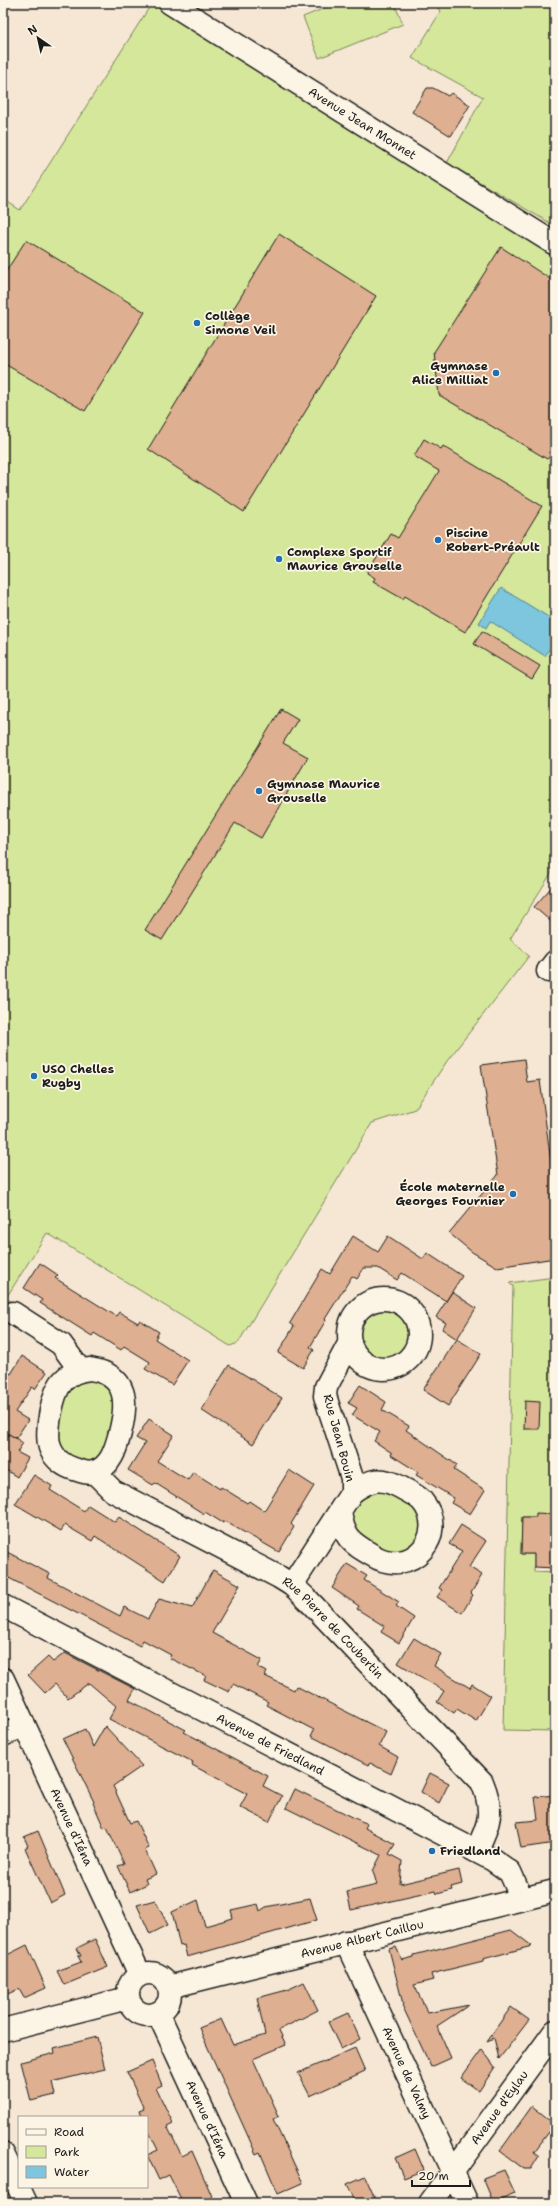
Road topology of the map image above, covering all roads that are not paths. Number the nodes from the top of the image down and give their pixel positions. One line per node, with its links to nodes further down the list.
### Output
1 (170, 3): 2 (street, Avenue Jean Monnet)
2 (555, 244)
3 (13, 1313): 5 (street)
4 (350, 1342): 7 (street, Rue Jean Bouin)
5 (80, 1370): 6 (street); 6 (street)
6 (94, 1472): 9 (street, Rue Pierre de Coubertin)
7 (352, 1492): 8 (street, Rue Jean Bouin); 8 (street, Rue Jean Bouin)
8 (340, 1512): 9 (street, Rue Jean Bouin)
9 (292, 1585): 14 (street, Rue Pierre de Coubertin)
10 (3, 1606): 14 (street, Avenue de Friedland)
11 (3, 1679): 12 (street, Avenue d'Iéna)
12 (24, 1725): 13 (street); 18 (street, Avenue d'Iéna)
13 (3, 1734)
14 (476, 1851): 16 (street, Avenue de Friedland)
15 (555, 1891): 16 (street, Avenue Albert Caillou)
16 (522, 1899): 17 (street, Avenue Albert Caillou)
17 (346, 1942): 19 (street, Avenue Albert Caillou); 25 (street, Avenue de Valmy)
18 (140, 1975): 19 (street); 20 (street)
19 (169, 1987): 21 (street)
20 (128, 1998): 21 (street); 22 (street)
21 (158, 2013): 29 (street, Avenue d'Iéna)
22 (3, 2030)
23 (555, 2032): 25 (street, Avenue d'Eylau)
24 (3, 2154): 26 (street)
25 (453, 2172): 30 (street, Avenue d'Eylau); 31 (street, Avenue de Valmy)
26 (18, 2186)
27 (19, 2188): 28 (street)
28 (26, 2203)
29 (246, 2203)
30 (430, 2203)
31 (468, 2203)

